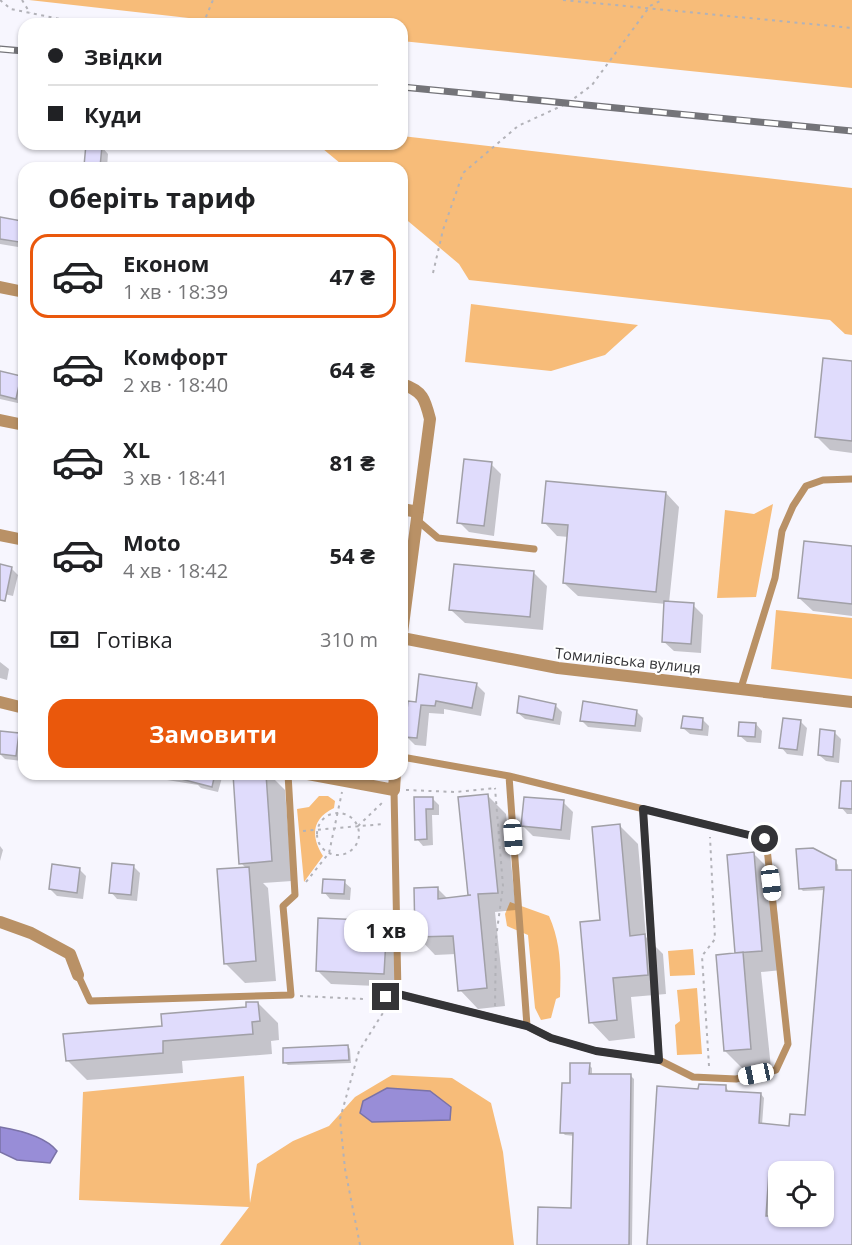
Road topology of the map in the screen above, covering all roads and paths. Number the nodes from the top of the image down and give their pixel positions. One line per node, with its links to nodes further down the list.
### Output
1 (0, 0): 7 (path)
2 (22, 0): 7 (path)
3 (213, 0): 9 (path)
4 (563, 0): 6 (path)
5 (662, 0): 6 (path)
6 (650, 6): 10 (path); 11 (path)
7 (30, 13): 8 (path)
8 (55, 18)
9 (206, 18)
10 (852, 28)
11 (433, 273)
12 (0, 287): 13 (street)
13 (18, 291)
14 (408, 386): 19 (street)
15 (0, 420): 16 (street)
16 (18, 424)
17 (852, 479): 25 (lane)
18 (408, 511): 19 (street)
19 (417, 516): 22 (lane); 23 (street)
20 (0, 535): 21 (street)
21 (18, 539)
22 (534, 549)
23 (408, 586)
24 (408, 640): 25 (street, Томилівська вулиця)
25 (741, 688): 27 (street, Томилівська вулиця)
26 (0, 702): 28 (street)
27 (852, 702)
28 (18, 706)
29 (408, 758): 30 (lane)
30 (508, 776): 37 (lane); 38 (lane)
31 (288, 780): 45 (lane)
32 (339, 780): 34 (street)
33 (395, 780): 36 (street)
34 (344, 781): 36 (street); 39 (path)
35 (495, 788): 36 (path); 37 (path); 53 (path)
36 (394, 790): 40 (lane); 42 (path)
37 (509, 790): 54 (lane)
38 (643, 809): 41 (lane); 55 (lane)
39 (337, 813): 42 (path); 43 (path); 44 (path)
40 (395, 823): 42 (path); 50 (lane)
41 (710, 825): 56 (path); 56 (lane)
42 (358, 826): 43 (path); 46 (path)
43 (334, 828): 44 (path); 46 (path)
44 (318, 829): 45 (path); 46 (path)
45 (291, 832): 47 (lane)
46 (329, 853): 47 (path)
47 (295, 895): 51 (lane)
48 (0, 922): 49 (street)
49 (78, 975): 51 (lane)
50 (398, 994): 52 (lane); 53 (lane); 57 (path)
51 (291, 995): 52 (path)
52 (374, 999)
53 (495, 1018): 54 (lane)
54 (527, 1026): 55 (lane)
55 (659, 1060): 56 (lane)
56 (710, 1078)
57 (360, 1245)

